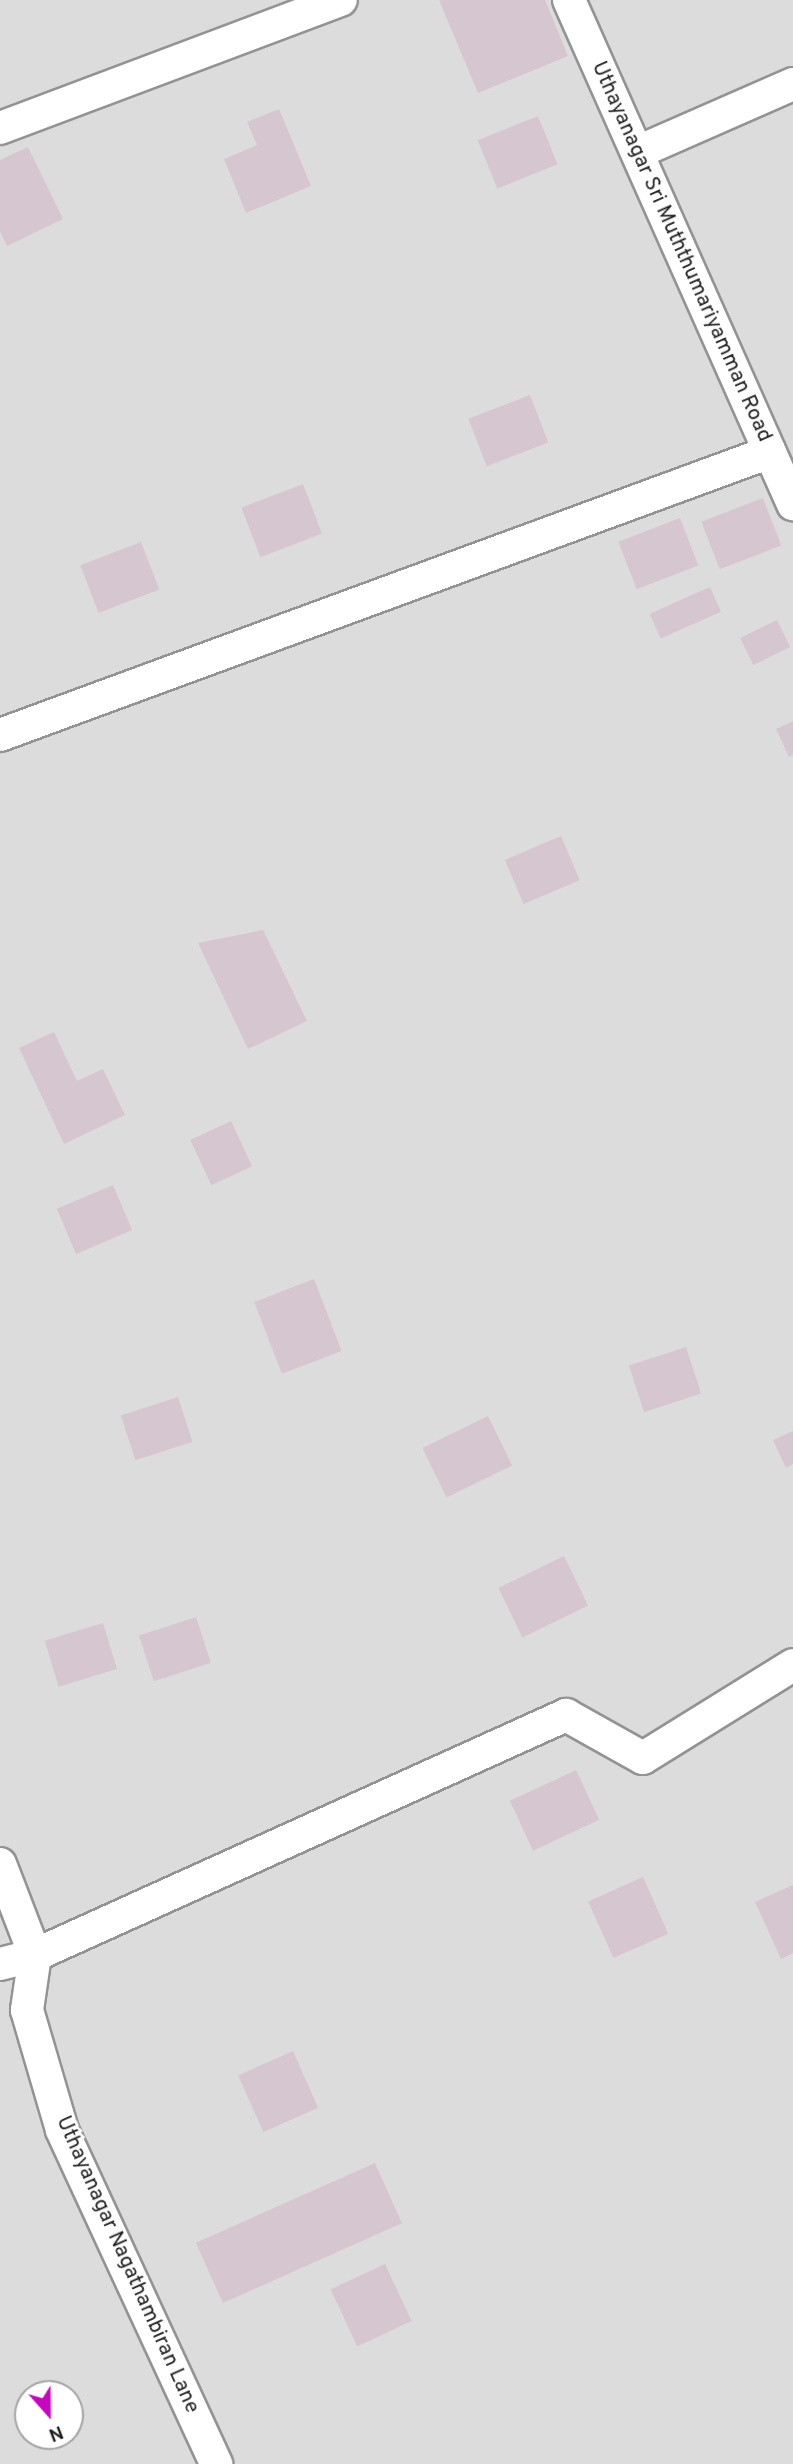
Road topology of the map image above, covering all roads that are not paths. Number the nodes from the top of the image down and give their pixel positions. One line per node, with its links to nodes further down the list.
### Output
1 (341, 0): 4 (street)
2 (569, 0): 5 (street, Uthayanagar Sri Muththumariyamman Road)
3 (793, 84): 5 (street)
4 (0, 128)
5 (638, 152): 6 (street, Uthayanagar Sri Muththumariyamman Road)
6 (770, 452): 7 (street, Uthayanagar Sri Muththumariyamman Road); 8 (street)
7 (793, 504)
8 (0, 735)
9 (793, 1665): 11 (street)
10 (0, 1864): 11 (street, Uthayanagar Nagathambiran Lane)
11 (35, 1955): 12 (street); 13 (street, Uthayanagar Nagathambiran Lane)
12 (0, 1964)
13 (216, 2464)

